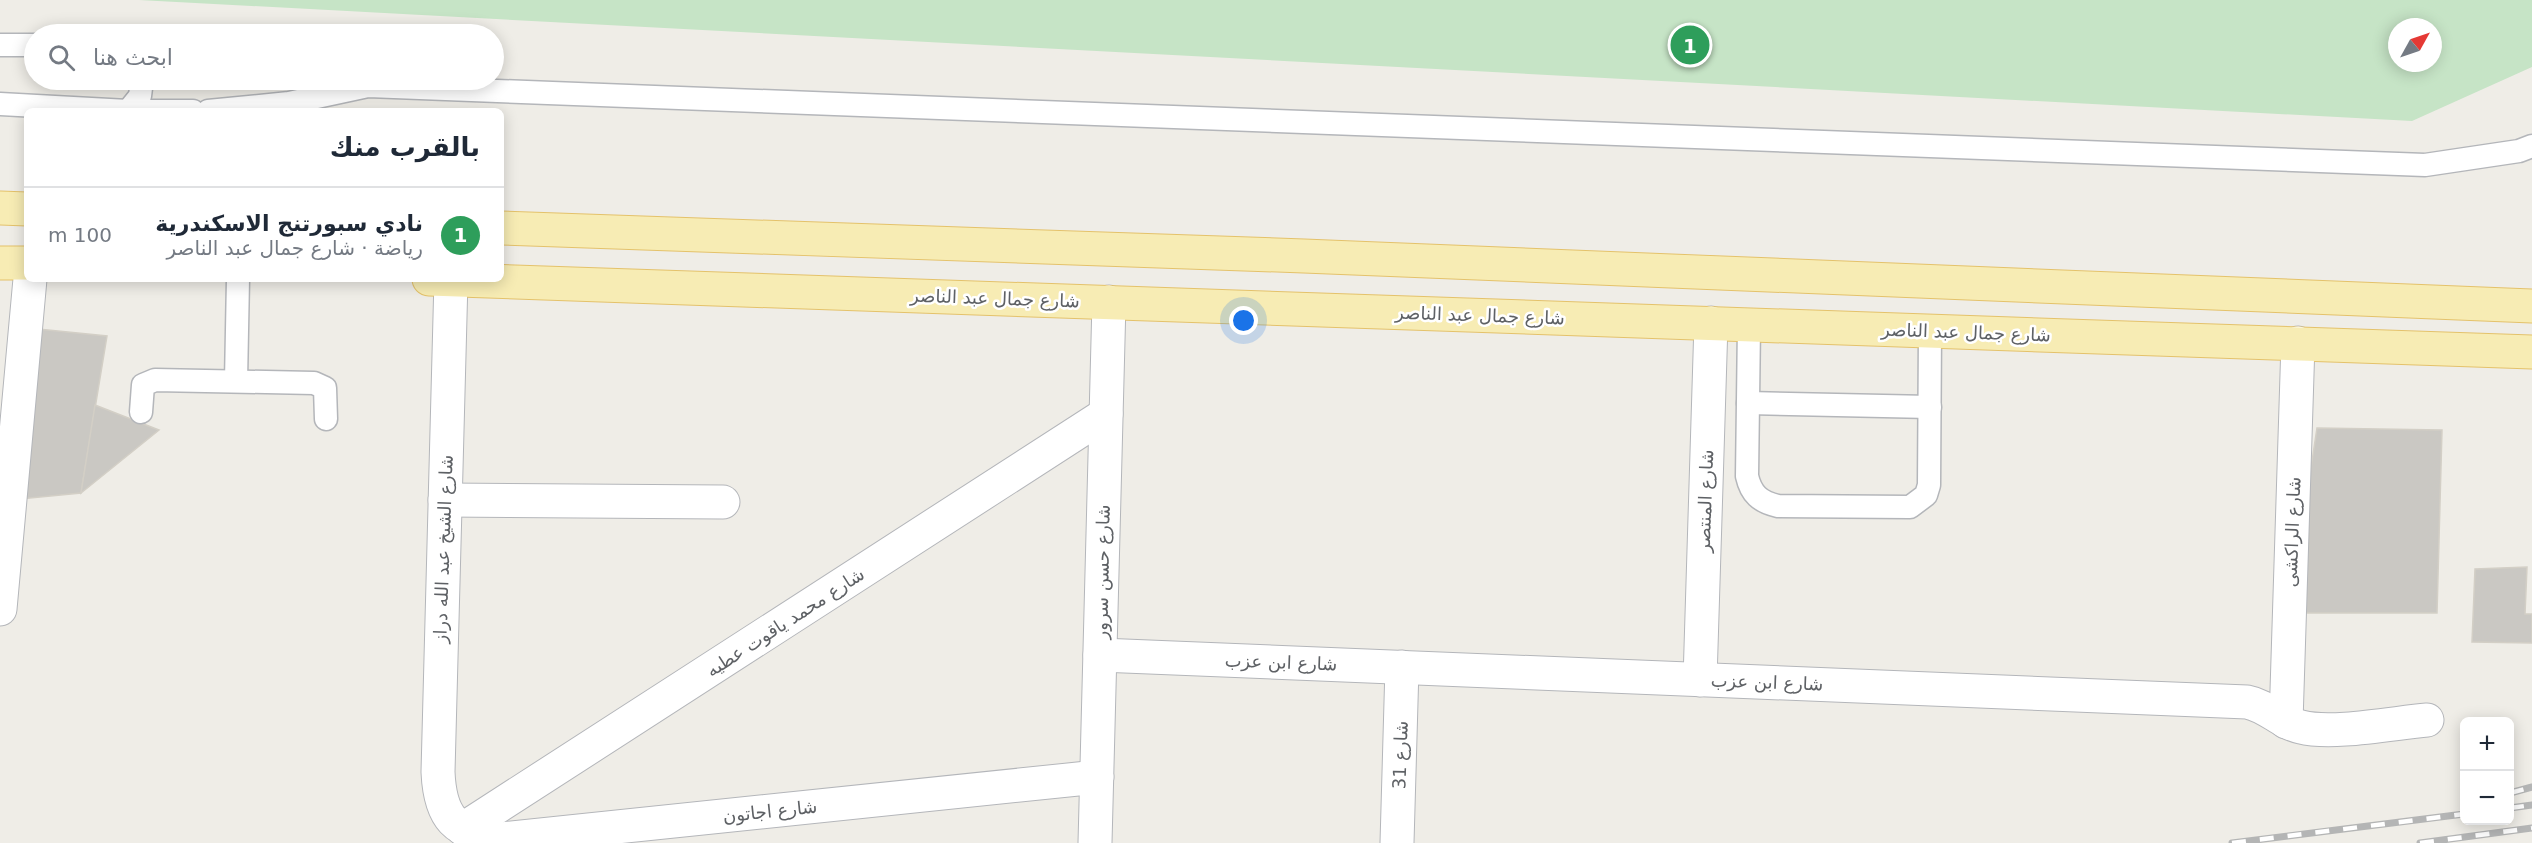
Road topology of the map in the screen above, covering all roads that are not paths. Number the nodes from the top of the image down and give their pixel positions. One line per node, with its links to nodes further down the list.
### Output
1 (0, 45): 2 (lane)
2 (24, 45)
3 (504, 88): 10 (lane)
4 (141, 90): 8 (lane)
5 (335, 90): 9 (lane)
6 (0, 104): 7 (lane)
7 (73, 108)
8 (130, 108)
9 (238, 108)
10 (2532, 146)
11 (0, 208): 12 (main road)
12 (24, 209)
13 (504, 228): 21 (main road)
14 (0, 263): 15 (main road)
15 (24, 263)
16 (504, 281): 20 (main road, شارع جمال عبد الناصر)
17 (30, 282): 35 (street)
18 (238, 282): 27 (lane)
19 (443, 282): 33 (street, شارع الشيخ عبد الله دراز)
20 (1109, 302): 22 (main road, شارع جمال عبد الناصر); 31 (street, شارع حسن سرور)
21 (2532, 306)
22 (1711, 323): 23 (main road, شارع جمال عبد الناصر); 38 (street, شارع المنتصر)
23 (1749, 325): 24 (main road, شارع جمال عبد الناصر); 28 (lane)
24 (1930, 331): 25 (main road, شارع جمال عبد الناصر); 29 (lane)
25 (2298, 343): 26 (main road, شارع جمال عبد الناصر); 40 (street, شارع الراكشى)
26 (2532, 352)
27 (236, 381): 30 (lane); 32 (lane)
28 (1748, 403): 29 (lane); 29 (lane)
29 (1930, 407)
30 (141, 412)
31 (1106, 414): 36 (street, شارع حسن سرور); 42 (street, شارع محمد ياقوت عطيه)
32 (326, 419)
33 (445, 500): 34 (street); 42 (street, شارع الشيخ عبد الله دراز)
34 (723, 502)
35 (0, 609)
36 (1100, 655): 37 (street, شارع ابن عزب); 41 (street, شارع حسن سرور)
37 (1402, 667): 38 (street, شارع ابن عزب); 44 (street, شارع 31)
38 (1700, 680): 40 (street, شارع ابن عزب)
39 (2427, 720): 40 (street, شارع ابن عزب)
40 (2286, 722)
41 (1097, 777): 42 (street, شارع اجاتون); 43 (street, شارع حسن سرور)
42 (456, 823)
43 (1095, 843)
44 (1397, 843)

